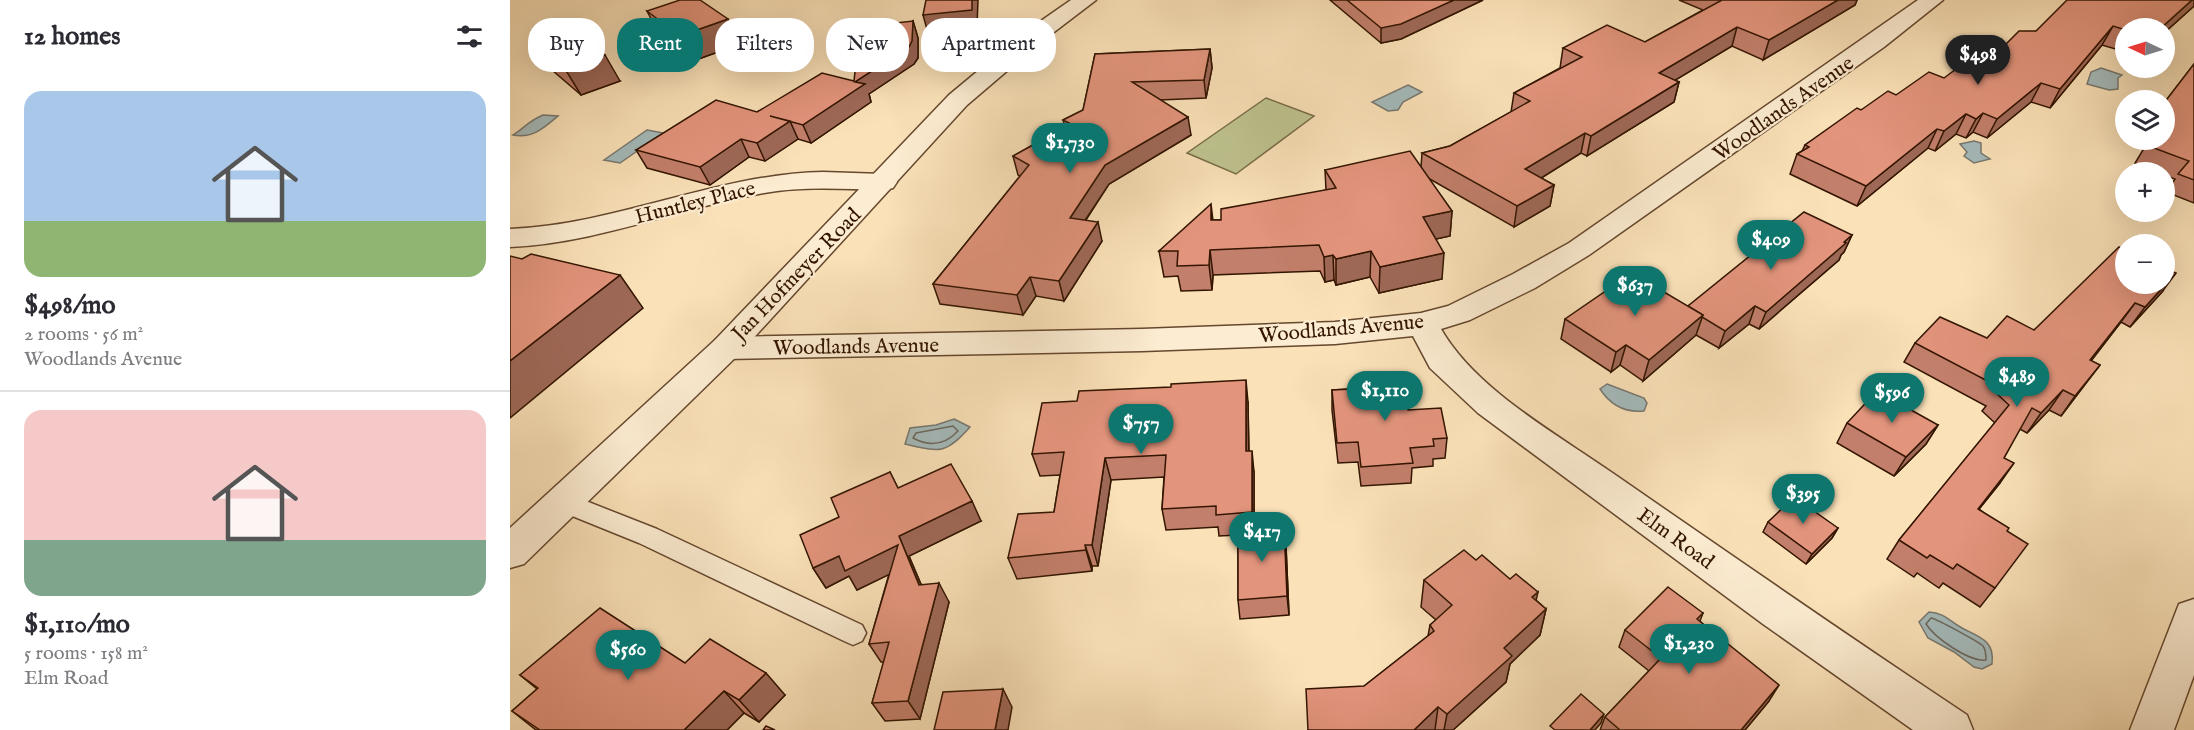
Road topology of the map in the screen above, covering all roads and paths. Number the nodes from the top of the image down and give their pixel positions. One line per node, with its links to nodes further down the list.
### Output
1 (1085, 0): 3 (street, Jan Hofmeyer Road)
2 (1932, 0): 5 (street, Woodlands Avenue)
3 (883, 182): 4 (street, Huntley Place); 6 (street, Jan Hofmeyer Road)
4 (510, 238)
5 (1422, 324): 6 (street, Woodlands Avenue); 11 (street, Elm Road)
6 (726, 348): 7 (street, Jan Hofmeyer Road)
7 (563, 502): 8 (street, Jan Hofmeyer Road); 10 (lane)
8 (510, 552)
9 (2194, 617): 12 (street)
10 (853, 633)
11 (1951, 730)
12 (2152, 730)

